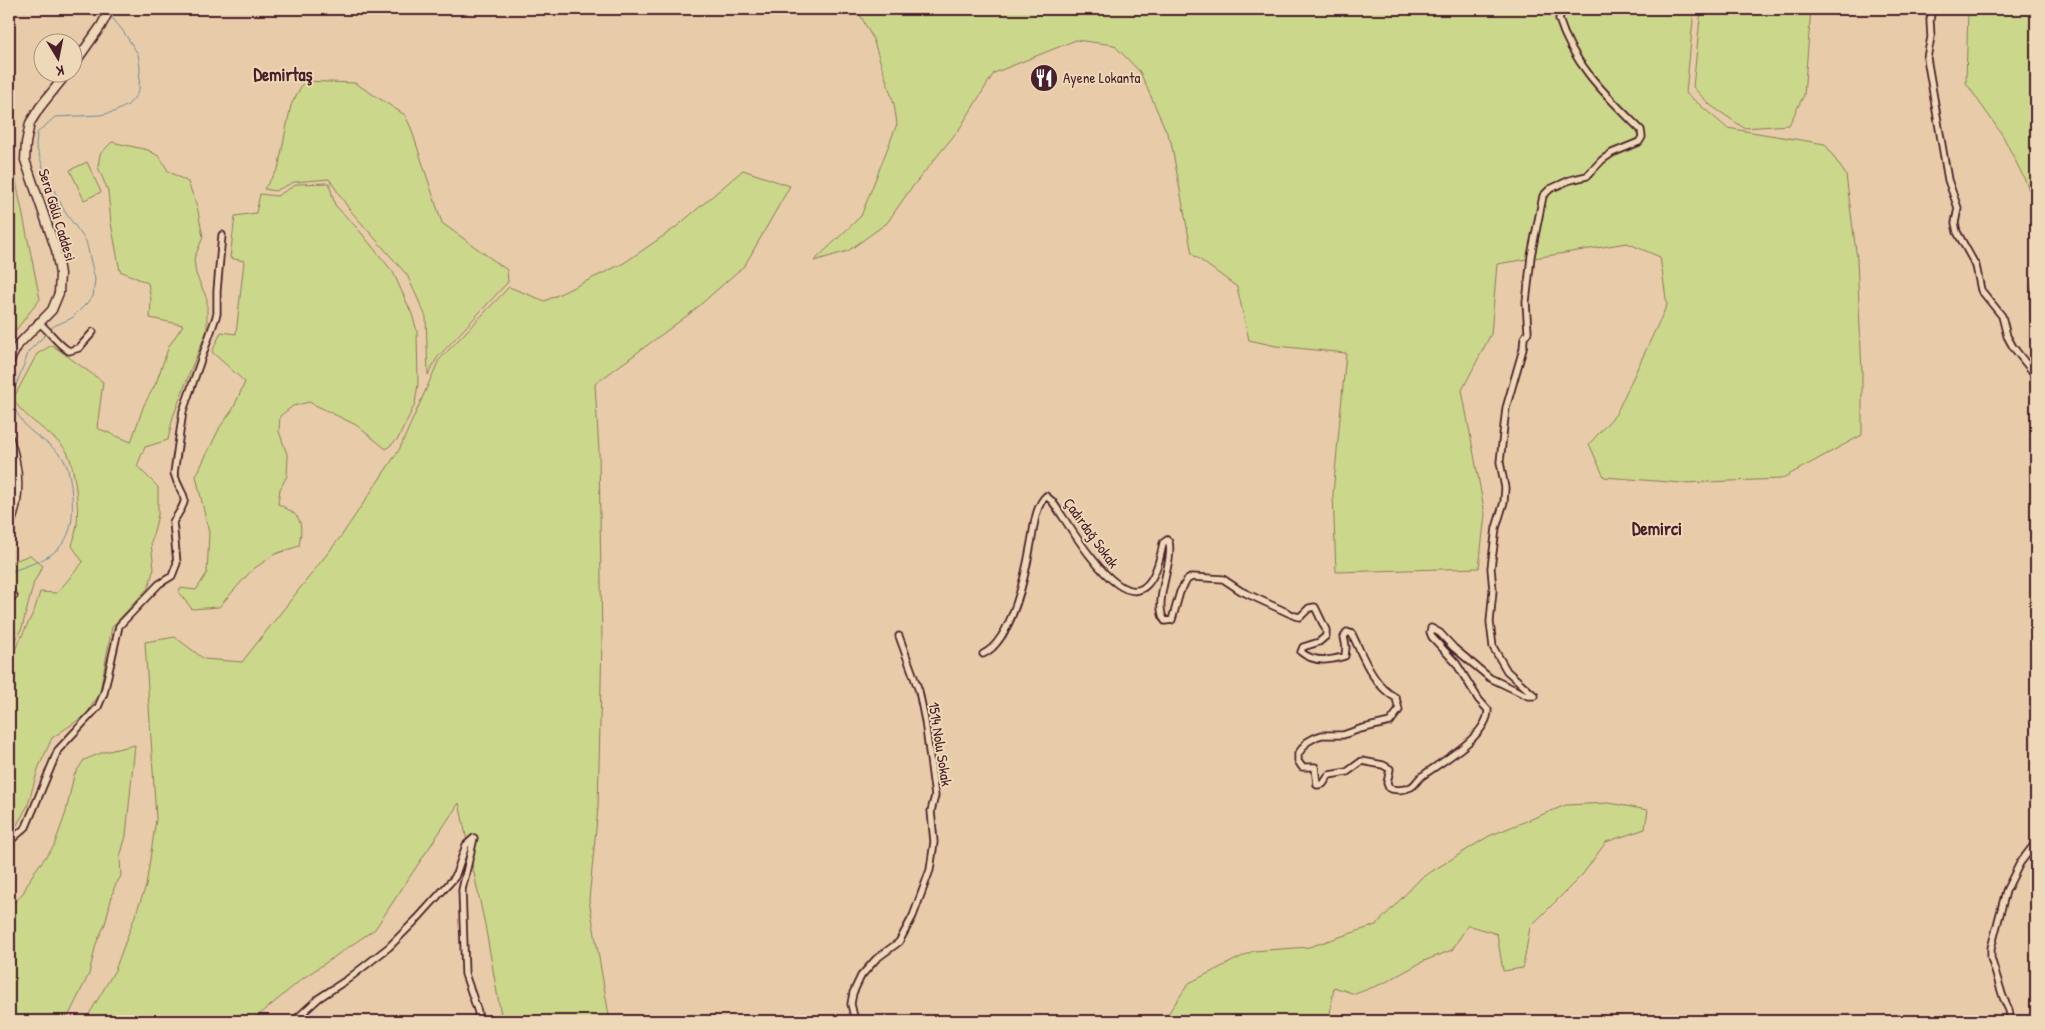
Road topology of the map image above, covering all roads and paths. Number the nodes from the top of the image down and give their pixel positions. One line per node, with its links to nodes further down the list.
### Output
1 (110, 9): 4 (main road)
2 (1562, 9): 16 (street, Çadırdağ Sokak)
3 (1932, 9): 10 (street)
4 (82, 53)
5 (60, 82): 7 (main road, Sera Gölü Caddesi)
6 (222, 235): 17 (street)
7 (41, 324): 8 (street); 9 (main road, Sera Gölü Caddesi)
8 (93, 332)
9 (9, 362)
10 (2036, 376)
11 (9, 439): 12 (main road)
12 (9, 526)
13 (9, 592): 14 (street)
14 (14, 596)
15 (900, 636): 21 (street, 1514 Nolu Sokak)
16 (983, 654)
17 (9, 842)
18 (2036, 842): 22 (street)
19 (294, 1021): 20 (street)
20 (478, 1021)
21 (854, 1021)
22 (2011, 1021)

